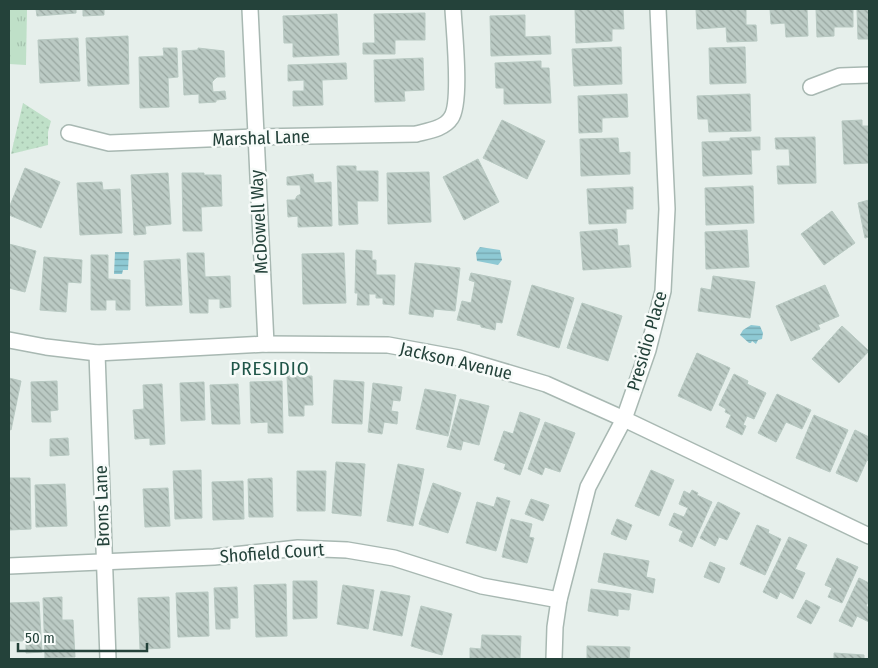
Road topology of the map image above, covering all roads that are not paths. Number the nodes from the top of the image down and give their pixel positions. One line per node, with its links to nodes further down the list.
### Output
1 (250, 9): 7 (street, McDowell Way)
2 (453, 9): 7 (street, Marshal Lane)
3 (658, 9): 11 (street, Presidio Place)
4 (869, 75): 5 (street)
5 (811, 87)
6 (69, 133): 7 (street, Marshal Lane)
7 (255, 138): 9 (street, McDowell Way)
8 (9, 340): 10 (street, Jackson Avenue)
9 (266, 344): 10 (street, Jackson Avenue); 11 (street, Jackson Avenue)
10 (97, 353): 13 (street, Brons Lane)
11 (624, 419): 12 (street, Jackson Avenue); 15 (street, Presidio Place)
12 (869, 536)
13 (105, 562): 14 (street, Shofield Court); 15 (street, Shofield Court); 16 (street, Brons Lane)
14 (9, 566)
15 (559, 600): 17 (street, Presidio Place)
16 (108, 659)
17 (554, 659)

